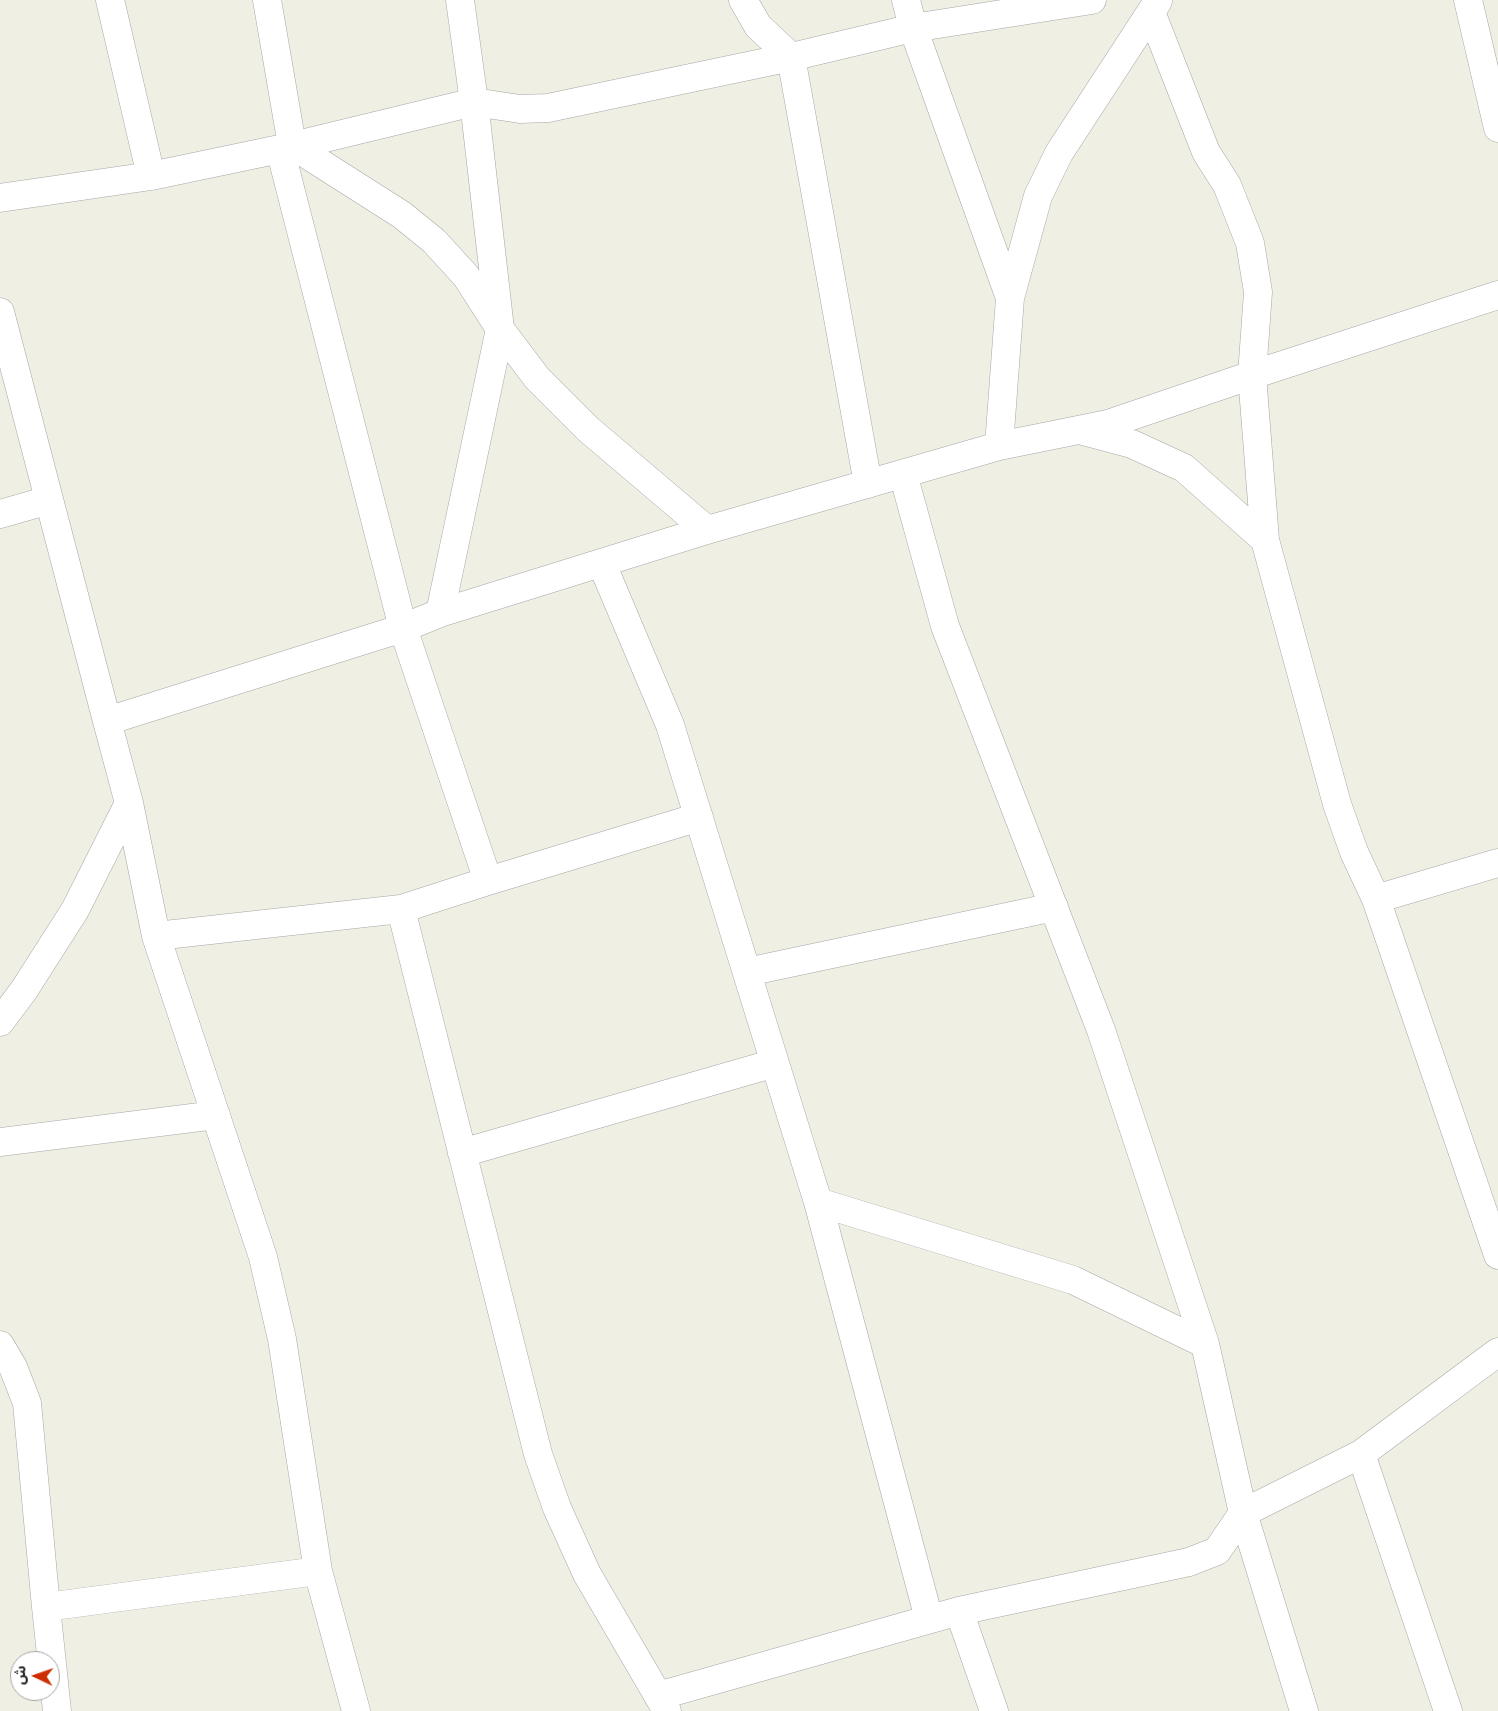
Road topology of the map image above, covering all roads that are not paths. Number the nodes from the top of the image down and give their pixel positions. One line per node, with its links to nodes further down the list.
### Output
1 (110, 0): 14 (street)
2 (267, 0): 13 (street)
3 (460, 0): 11 (street)
4 (742, 0): 10 (street)
5 (906, 0): 9 (street)
6 (1092, 0): 9 (street)
7 (1468, 0): 12 (street)
8 (1155, 6): 17 (street); 20 (street)
9 (913, 28): 10 (street); 17 (street)
10 (791, 57): 11 (street); 24 (street)
11 (474, 102): 13 (street); 19 (street)
12 (1498, 128)
13 (286, 147): 14 (street); 19 (street); 31 (street)
14 (151, 176): 15 (street)
15 (0, 198)
16 (1498, 295): 20 (street)
17 (1010, 298): 22 (street)
18 (0, 312): 25 (street)
19 (500, 329): 27 (street); 30 (street)
20 (1252, 374): 21 (street); 28 (street)
21 (1078, 430): 22 (street); 28 (street)
22 (999, 446): 23 (street)
23 (902, 474): 24 (street); 38 (street)
24 (868, 484): 27 (street)
25 (49, 500): 26 (street); 32 (street)
26 (0, 514)
27 (707, 530): 29 (street)
28 (1265, 540): 37 (street)
29 (602, 564): 30 (street); 34 (street)
30 (440, 613): 31 (street)
31 (403, 628): 32 (street); 36 (street)
32 (106, 722): 33 (street)
33 (130, 803): 40 (street); 42 (street)
34 (699, 817): 36 (street); 41 (street)
35 (1498, 863): 37 (street)
36 (488, 880): 39 (street)
37 (1376, 899): 48 (street)
38 (1054, 907): 41 (street); 49 (street)
39 (401, 909): 40 (street); 46 (street)
40 (156, 936): 44 (street)
41 (747, 972): 43 (street)
42 (0, 1022)
43 (775, 1063): 46 (street); 47 (street)
44 (216, 1115): 45 (street); 54 (street)
45 (0, 1142)
46 (462, 1153): 58 (street)
47 (818, 1202): 49 (street); 57 (street)
48 (1498, 1255)
49 (1205, 1344): 53 (street)
50 (0, 1345): 55 (street)
51 (1498, 1352): 52 (street)
52 (1361, 1454): 53 (street); 63 (street)
53 (1243, 1513): 56 (street); 62 (street)
54 (318, 1571): 55 (street); 60 (street)
55 (46, 1607): 59 (street)
56 (959, 1611): 57 (street); 61 (street)
57 (929, 1620): 58 (street)
58 (663, 1704)
59 (57, 1711)
60 (356, 1711)
61 (994, 1711)
62 (1304, 1711)
63 (1448, 1711)

